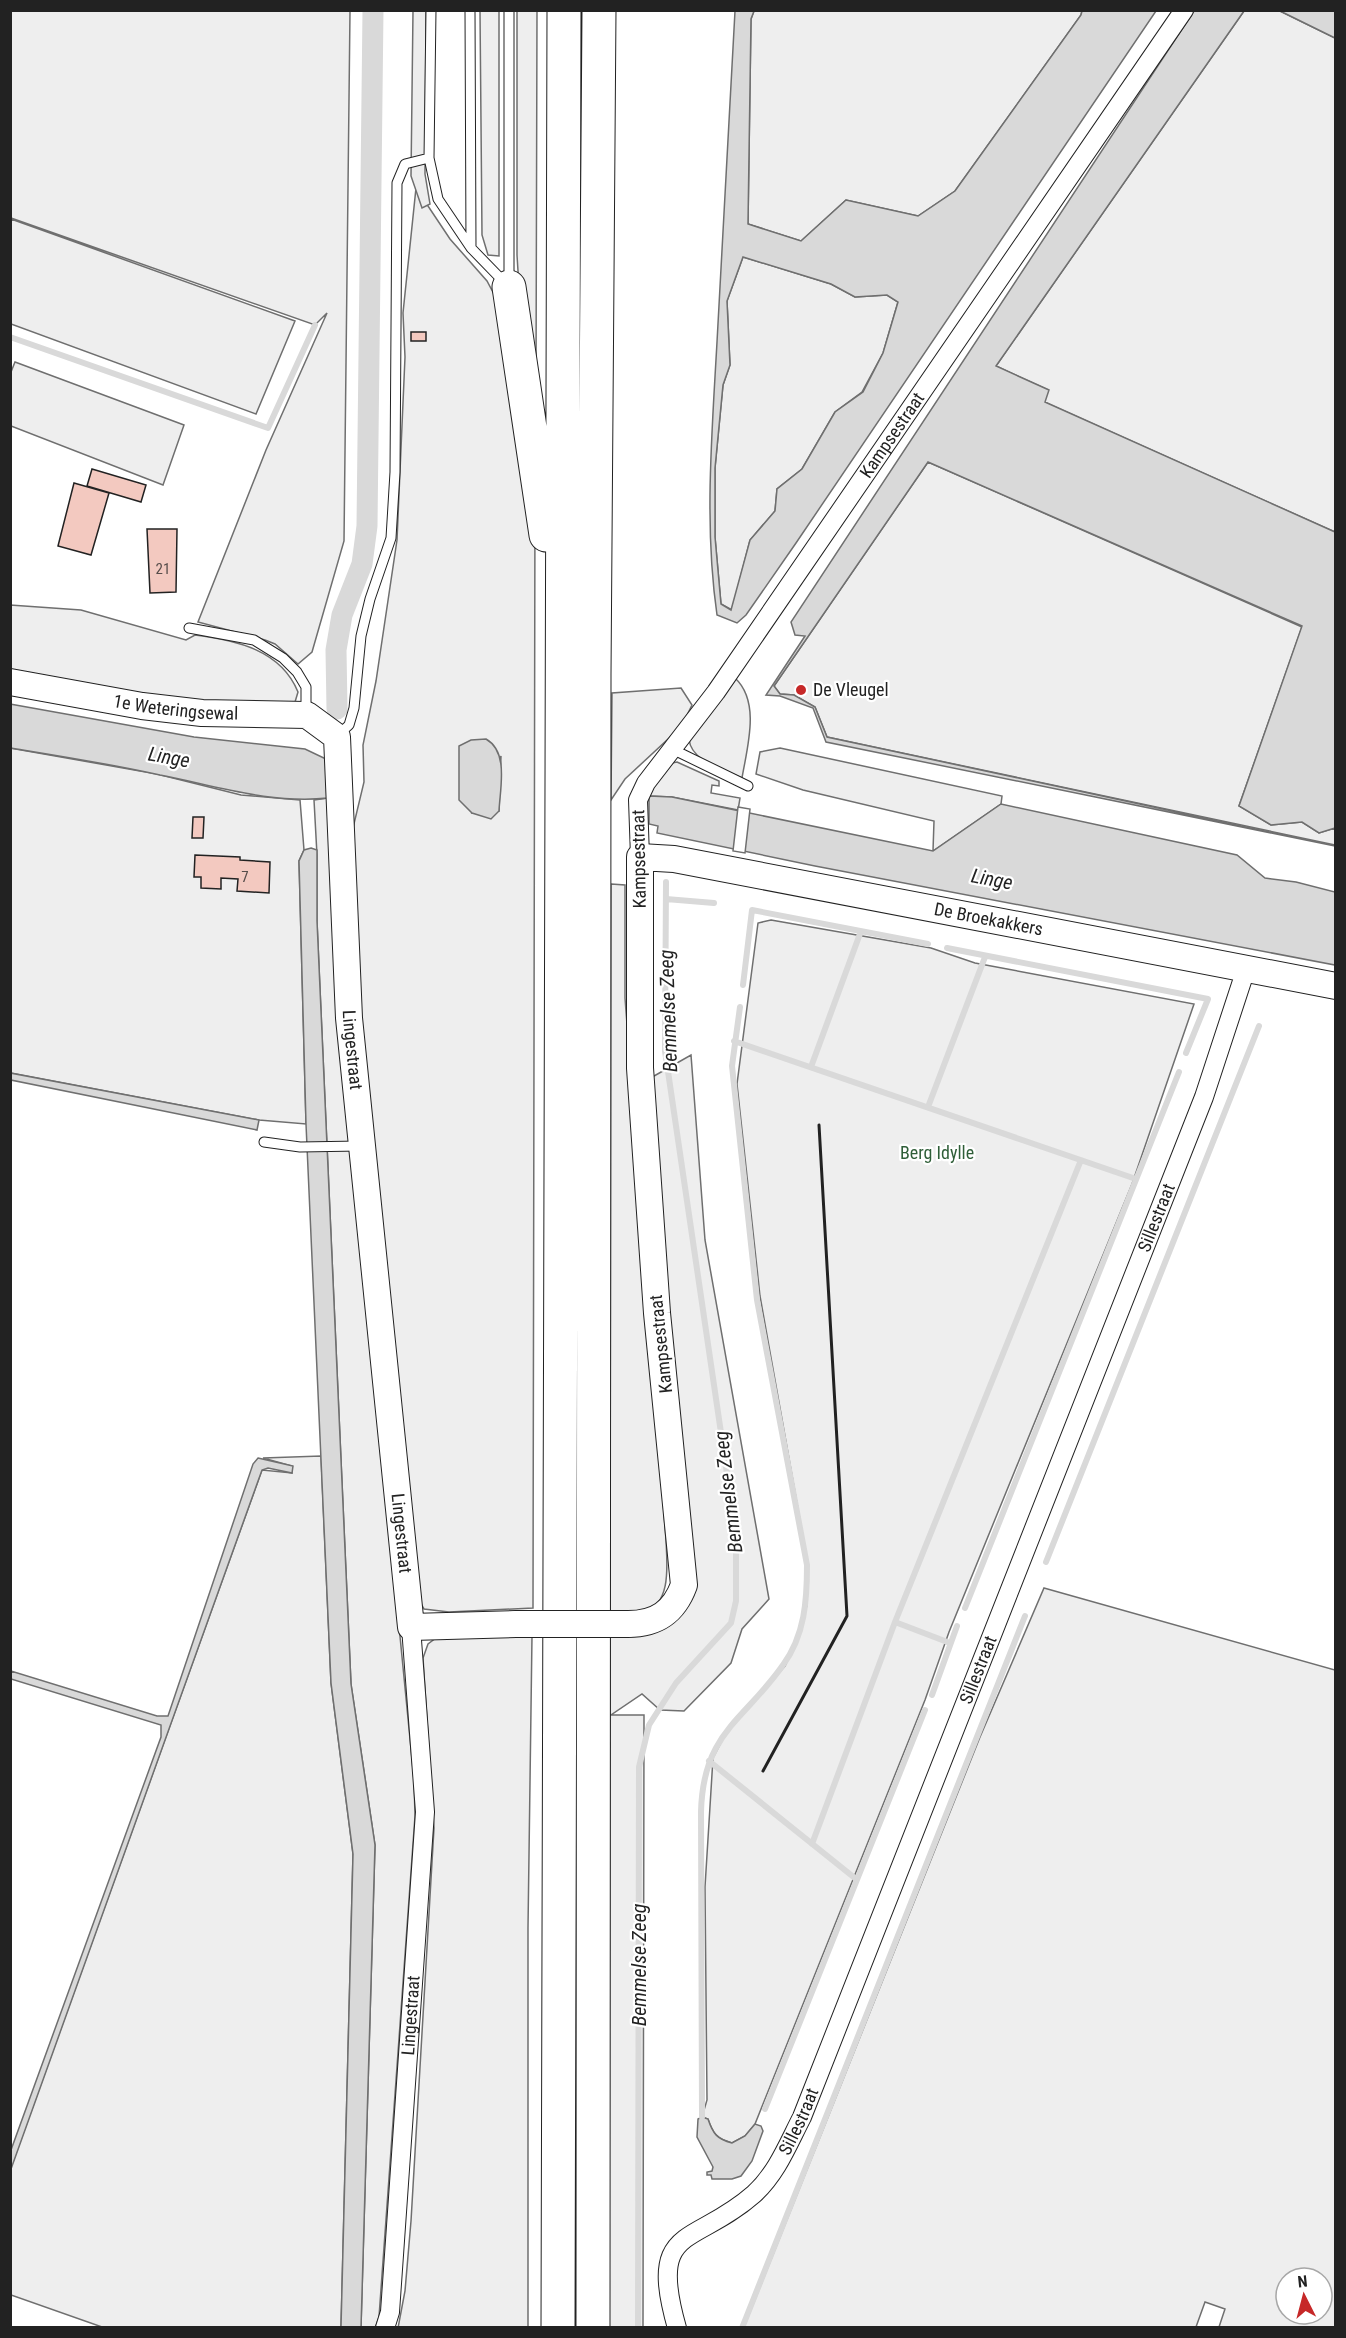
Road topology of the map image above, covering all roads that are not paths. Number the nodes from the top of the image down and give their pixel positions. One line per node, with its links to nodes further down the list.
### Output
1 (431, 10): 7 (lane)
2 (470, 10): 8 (lane)
3 (509, 10): 9 (lane)
4 (564, 10): 10 (highway)
5 (599, 10): 25 (highway)
6 (1184, 10): 15 (street, Kampsestraat)
7 (429, 158): 8 (lane); 14 (lane)
8 (471, 248): 9 (lane)
9 (509, 287): 10 (highway)
10 (560, 592): 24 (highway)
11 (189, 628): 13 (lane)
12 (10, 682): 13 (street, 1e Weteringsewal)
13 (307, 715): 14 (street)
14 (337, 737): 21 (street, Lingestraat)
15 (672, 749): 16 (lane); 17 (street, Kampsestraat)
16 (748, 786)
17 (640, 857): 18 (street, De Broekakkers); 22 (street, Kampsestraat, bridge)
18 (1246, 969): 19 (street, De Broekakkers); 26 (street, Sillestraat)
19 (1335, 986)
20 (264, 1142): 21 (lane)
21 (362, 1146): 22 (street, Lingestraat)
22 (411, 1627): 23 (street, Lingestraat)
23 (385, 2328)
24 (558, 2328)
25 (593, 2328)
26 (677, 2328)

